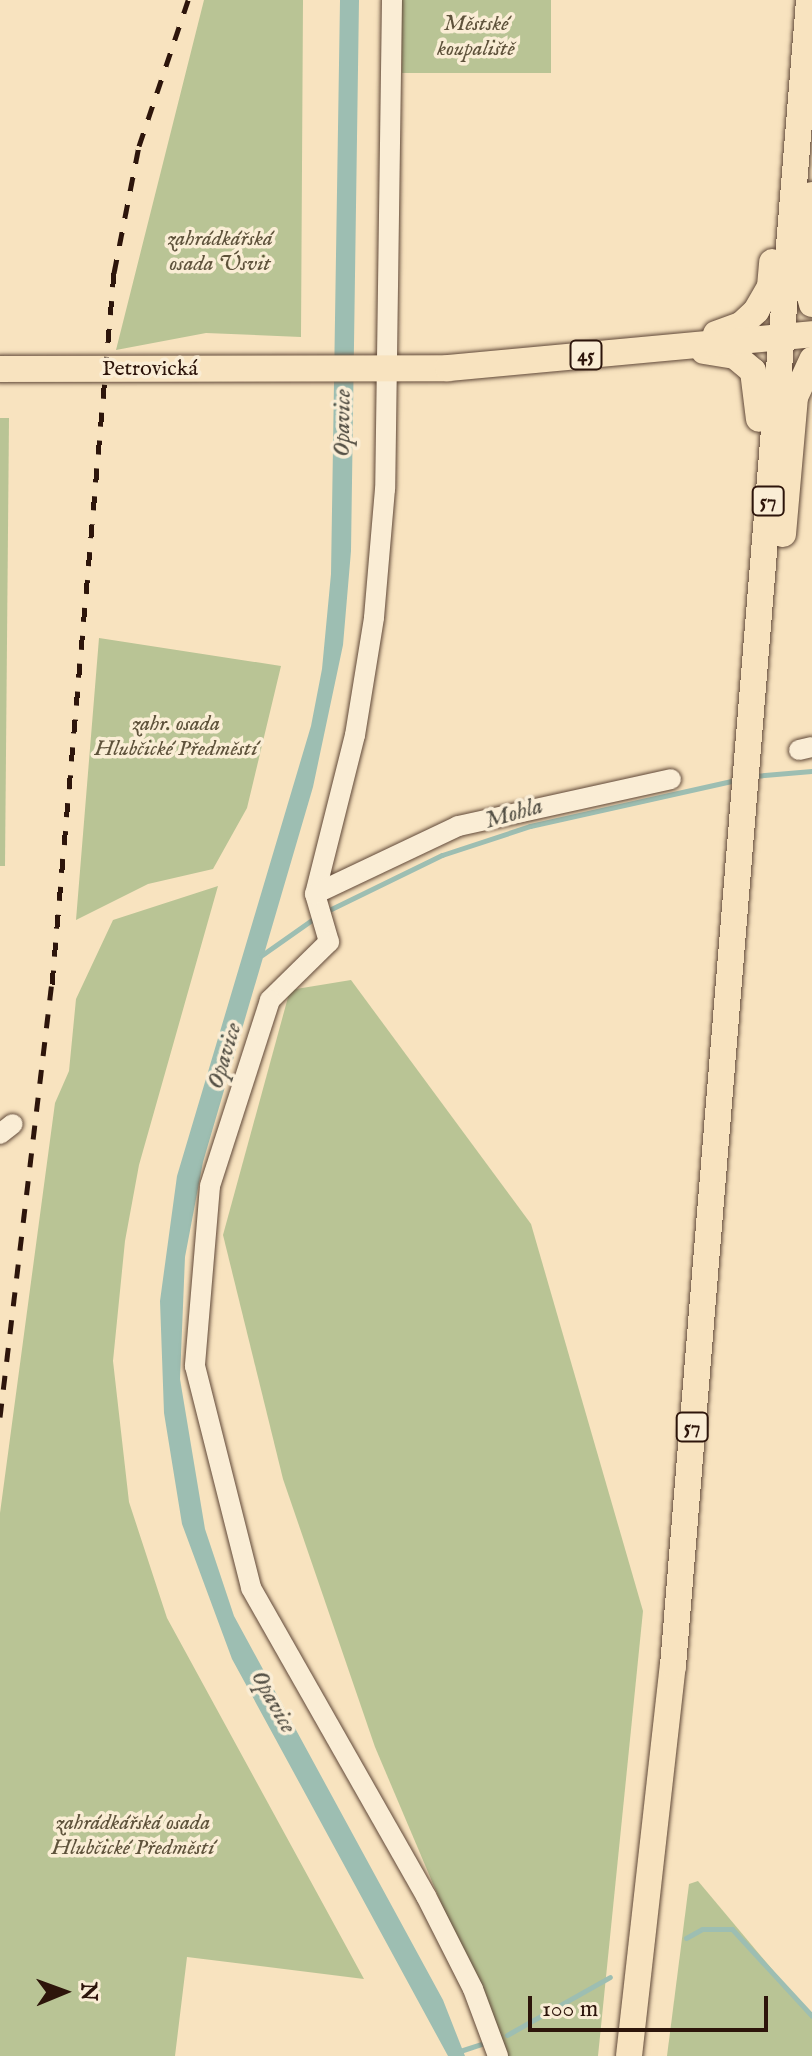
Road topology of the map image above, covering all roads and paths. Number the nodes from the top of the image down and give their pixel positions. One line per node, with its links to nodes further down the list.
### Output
1 (392, 0): 12 (street)
2 (809, 0): 3 (main road, 57)
3 (806, 41): 4 (main road); 8 (main road, 57); 9 (main road)
4 (812, 125)
5 (812, 195): 6 (main road)
6 (812, 304)
7 (812, 334): 8 (main road, 45)
8 (782, 336): 9 (main road, 45); 13 (main road, 57)
9 (644, 349): 12 (main road, 45); 13 (main road)
10 (812, 360): 13 (main road)
11 (0, 369): 12 (main road, Petrovická / 45)
12 (384, 370): 15 (street)
13 (754, 667): 17 (main road, 57)
14 (671, 779): 15 (street)
15 (315, 900): 16 (street)
16 (498, 2056)
17 (629, 2056)

